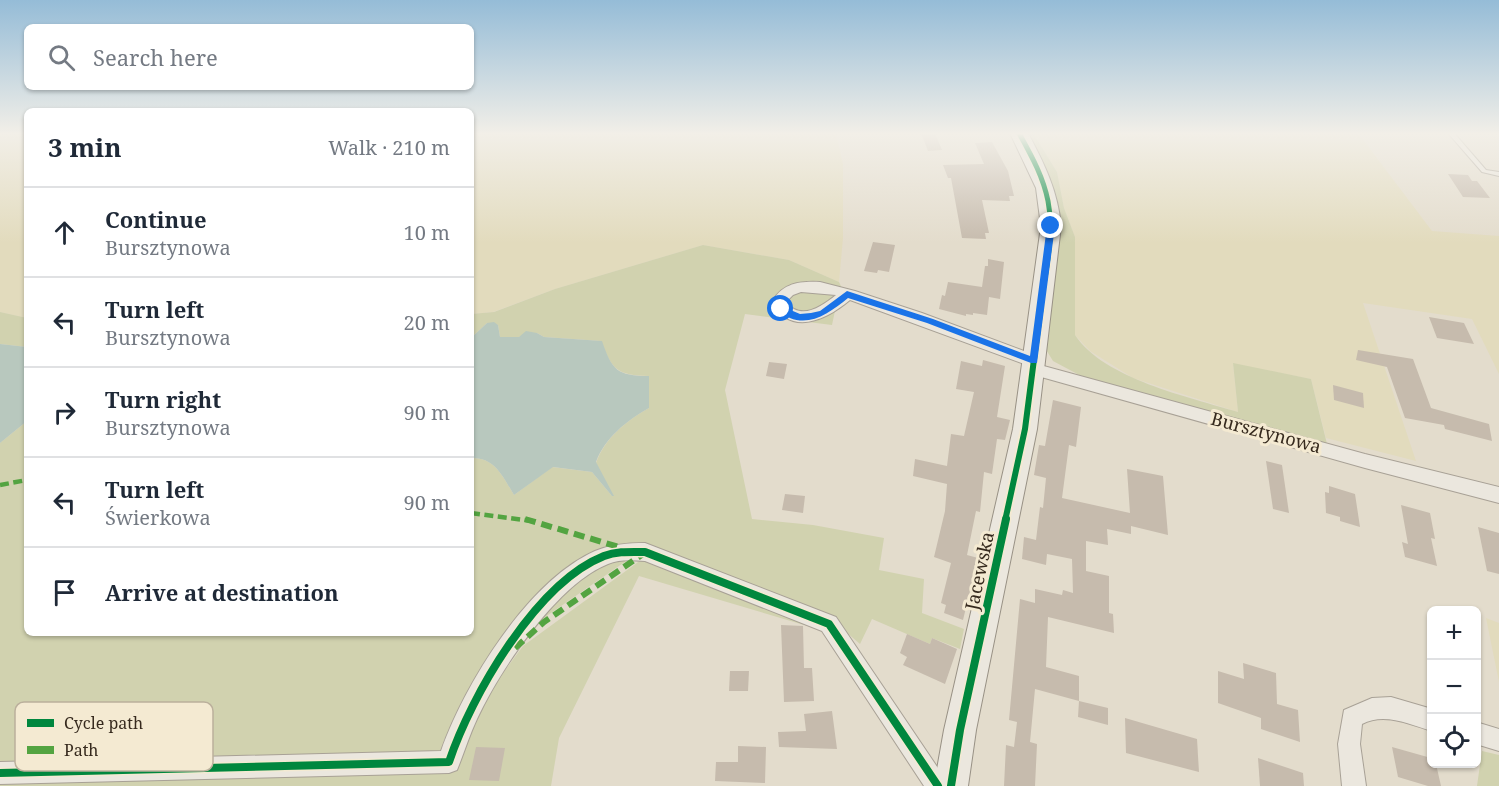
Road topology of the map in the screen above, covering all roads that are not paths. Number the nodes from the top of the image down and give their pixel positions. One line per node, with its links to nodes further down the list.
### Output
1 (1038, 170): 5 (street, Jacewska)
2 (1483, 170): 3 (lane)
3 (1499, 174)
4 (847, 294): 5 (street, Bursztynowa)
5 (1034, 365): 6 (street, Bursztynowa); 14 (street, Jacewska)
6 (1499, 495)
7 (1427, 719): 15 (street)
8 (1481, 735): 9 (street)
9 (1499, 740)
10 (213, 768): 13 (street)
11 (82, 771): 12 (street)
12 (0, 773)
13 (938, 786)
14 (951, 786)
15 (1354, 786)

